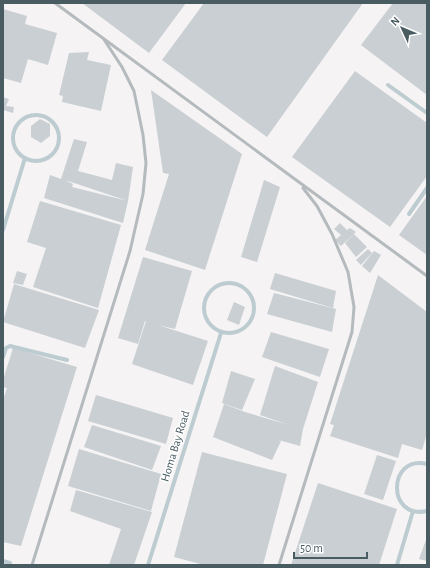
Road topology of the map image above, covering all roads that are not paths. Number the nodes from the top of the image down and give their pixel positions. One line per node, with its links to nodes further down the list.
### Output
1 (388, 85): 2 (lane)
2 (427, 113)
3 (25, 158): 3 (lane); 6 (lane)
4 (427, 188): 5 (lane)
5 (409, 214)
6 (3, 230)
7 (221, 333): 7 (lane); 15 (lane, Homa Bay Road)
8 (3, 357): 9 (lane)
9 (67, 360)
10 (427, 464): 11 (lane)
11 (413, 511): 12 (lane); 16 (lane)
12 (427, 511)
13 (3, 561): 14 (lane)
14 (10, 563)
15 (148, 565)
16 (397, 565)

